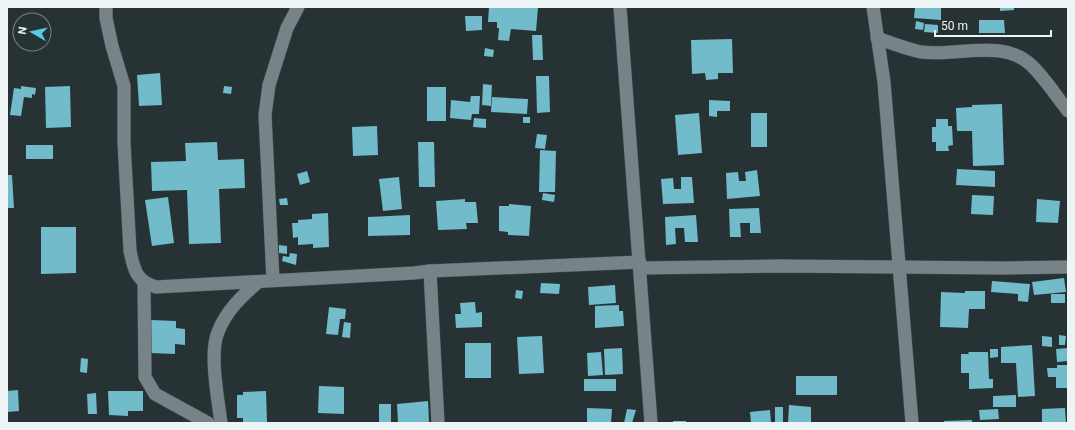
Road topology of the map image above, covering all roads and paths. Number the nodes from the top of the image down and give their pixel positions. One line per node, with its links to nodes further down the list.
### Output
1 (106, 7): 13 (street)
2 (298, 7): 11 (street)
3 (620, 7): 7 (street)
4 (873, 8): 5 (street)
5 (877, 38): 6 (street); 9 (street)
6 (1068, 110)
7 (640, 265): 9 (street); 10 (street); 17 (street)
8 (1068, 267): 9 (street)
9 (898, 268): 18 (street)
10 (430, 271): 11 (street); 16 (street)
11 (273, 280): 12 (street)
12 (258, 282): 13 (street); 15 (street)
13 (144, 283): 14 (street)
14 (208, 423)
15 (220, 423)
16 (438, 423)
17 (651, 423)
18 (912, 423)

